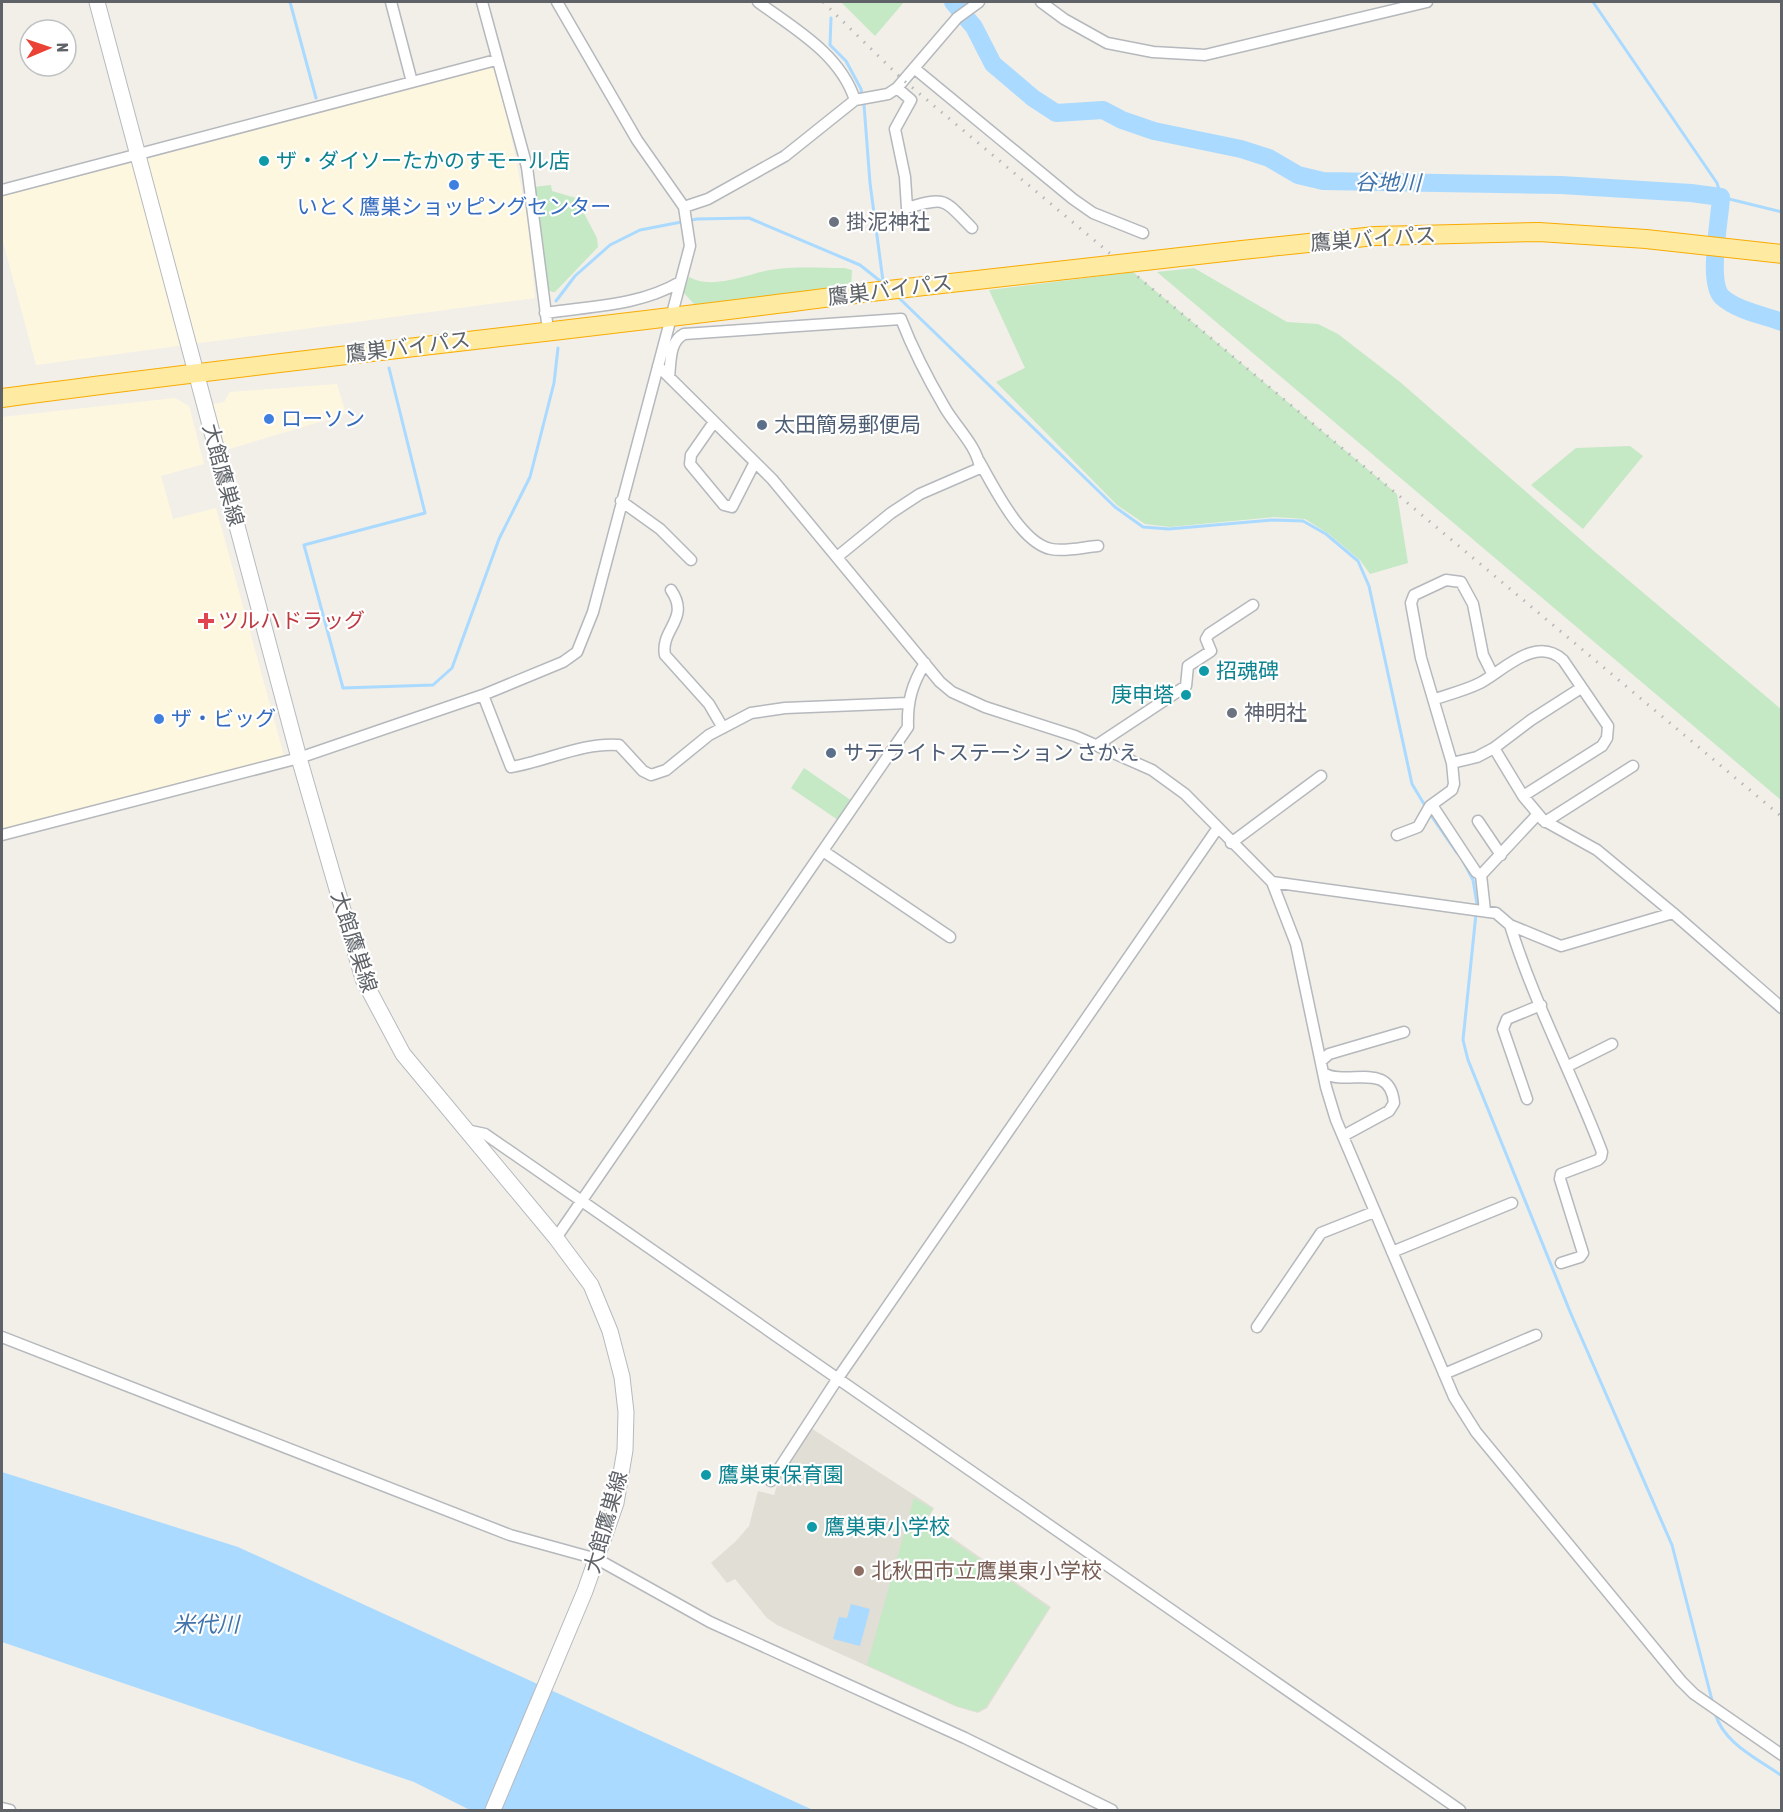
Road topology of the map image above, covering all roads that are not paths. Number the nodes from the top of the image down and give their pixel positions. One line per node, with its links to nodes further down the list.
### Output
1 (97, 2): 14 (main road, 大館鷹巣線)
2 (391, 2): 11 (street)
3 (482, 2): 9 (street)
4 (557, 2): 16 (street)
5 (758, 2): 13 (street)
6 (979, 2): 10 (street)
7 (1041, 2): 8 (street)
8 (1427, 2)
9 (496, 60): 11 (street); 22 (street)
10 (914, 68): 12 (street); 18 (street)
11 (412, 82): 14 (street)
12 (897, 88): 13 (street); 17 (street)
13 (856, 99): 16 (street)
14 (137, 153): 15 (street); 24 (main road, 大館鷹巣線)
15 (2, 190)
16 (684, 207): 20 (street)
17 (972, 228)
18 (1143, 233)
19 (1782, 254): 21 (highway, 鷹巣バイパス, bridge)
20 (680, 282): 21 (street); 22 (street)
21 (670, 318): 22 (highway, 鷹巣バイパス); 23 (street)
22 (547, 322): 24 (highway, 鷹巣バイパス)
23 (658, 366): 25 (street); 30 (street)
24 (195, 372): 26 (highway, 鷹巣バイパス); 45 (main road, 大館鷹巣線)
25 (669, 377): 27 (street); 28 (street)
26 (2, 398)
27 (714, 422): 29 (street); 29 (street)
28 (979, 461): 31 (street); 32 (street)
29 (755, 462): 32 (street)
30 (621, 501): 33 (street); 39 (street)
31 (1098, 546)
32 (837, 557): 36 (street)
33 (691, 560)
34 (671, 590): 42 (street)
35 (1253, 605): 43 (street)
36 (925, 663): 41 (street); 43 (street)
37 (1492, 674): 38 (street); 40 (street); 40 (street)
38 (1581, 688): 44 (street); 49 (street)
39 (483, 695): 42 (street); 45 (street)
40 (1435, 699): 46 (street)
41 (907, 703): 42 (street); 57 (street)
42 (723, 728)
43 (1097, 745): 53 (street)
44 (1494, 748): 46 (street); 49 (street)
45 (299, 758): 55 (street); 73 (main road, 大館鷹巣線)
46 (1452, 763): 50 (street)
47 (1633, 766): 51 (street)
48 (1321, 776): 56 (street)
49 (1523, 796): 51 (street)
50 (1429, 808): 54 (street); 59 (street)
51 (1541, 818): 58 (street); 62 (street)
52 (1478, 821): 58 (street)
53 (1217, 829): 56 (street); 85 (street)
54 (1397, 835)
55 (2, 836)
56 (1231, 843): 60 (street)
57 (823, 851): 64 (street); 75 (street)
58 (1501, 855): 59 (street)
59 (1482, 875): 61 (street)
60 (1272, 882): 61 (street); 69 (street)
61 (1478, 911): 63 (street)
62 (1673, 913): 63 (street); 66 (street)
63 (1510, 925): 65 (street)
64 (950, 937)
65 (1541, 1005): 70 (street); 72 (street)
66 (1782, 1008)
67 (1404, 1032): 69 (street)
68 (1612, 1044): 70 (street)
69 (1321, 1061): 71 (street)
70 (1568, 1066): 80 (street)
71 (1323, 1073): 74 (street); 74 (street)
72 (1527, 1099)
73 (463, 1129): 75 (street); 78 (main road, 大館鷹巣線)
74 (1343, 1136): 77 (street)
75 (580, 1201): 78 (street); 85 (street)
76 (1512, 1203): 79 (street)
77 (1374, 1212): 79 (street); 81 (street)
78 (556, 1238): 87 (main road, 大館鷹巣線)
79 (1392, 1252): 84 (street)
80 (1562, 1263)
81 (1257, 1327)
82 (1536, 1335): 84 (street)
83 (2, 1337): 87 (street)
84 (1444, 1374): 88 (street)
85 (838, 1378): 86 (street); 93 (street)
86 (771, 1481)
87 (597, 1559): 91 (main road, 大館鷹巣線); 92 (street)
88 (1782, 1755)
89 (2, 1808): 90 (street)
90 (10, 1810)
91 (493, 1810)
92 (1112, 1810)
93 (1460, 1810)

